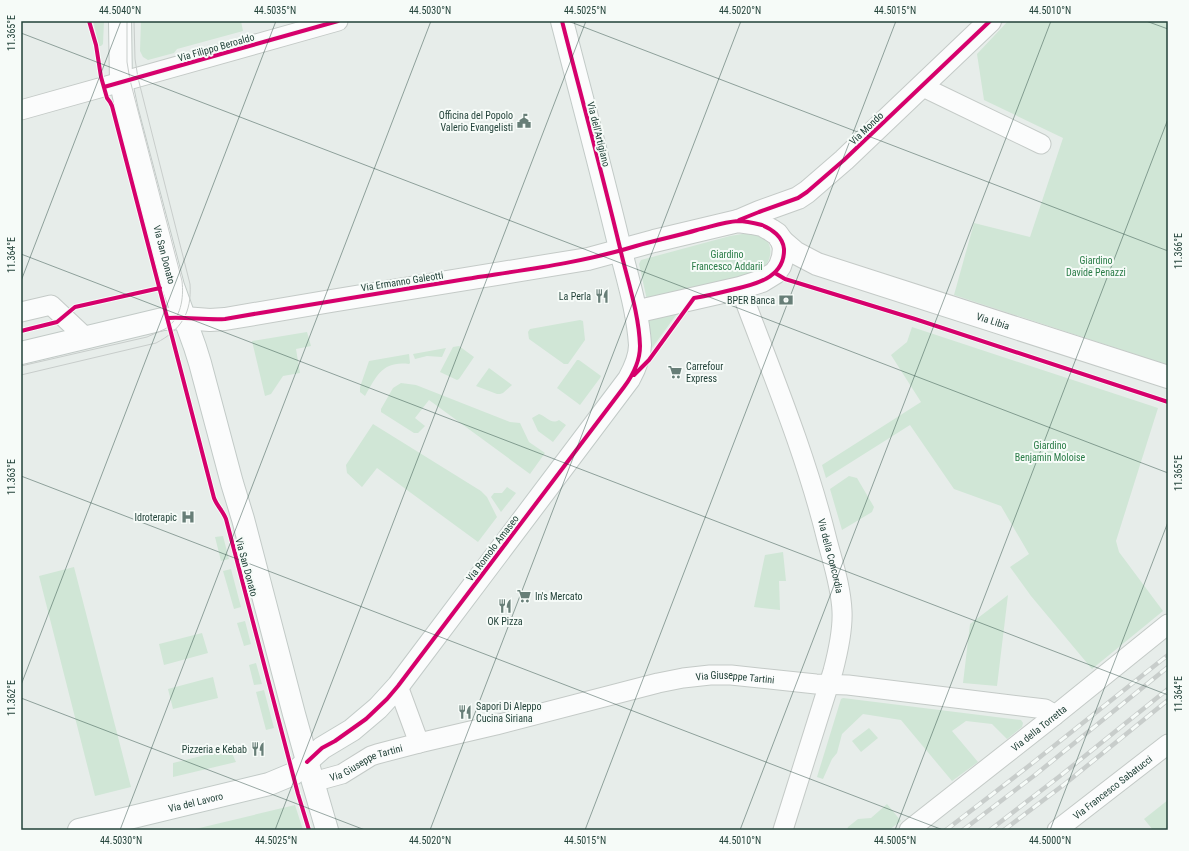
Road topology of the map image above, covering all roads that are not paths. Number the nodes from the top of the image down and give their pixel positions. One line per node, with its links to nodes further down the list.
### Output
1 (120, 21): 5 (main road, Via San Donato)
2 (338, 21): 5 (street, Via Filippo Beroaldo)
3 (562, 21): 11 (main road, Via dell'Artigiano)
4 (990, 21): 6 (main road, Via Mondo)
5 (121, 82): 7 (street, Via Filippo Beroaldo); 17 (main road, Via San Donato)
6 (921, 86): 8 (street); 9 (main road, Via Mondo)
7 (21, 110)
8 (1041, 144)
9 (738, 221): 10 (main road, Via Libia); 11 (main road, Via Ermanno Galeotti)
10 (782, 241): 12 (main road, Via Libia); 13 (main road)
11 (620, 251): 16 (main road, Via dell'Artigiano); 17 (main road, Via Ermanno Galeotti)
12 (817, 264): 13 (main road, Via Libia); 20 (main road, Via Libia)
13 (775, 273): 14 (main road, Via Libia)
14 (740, 288): 16 (main road, Via Libia); 22 (street, Via della Concordia)
15 (21, 312): 18 (street)
16 (636, 313): 23 (main road, Via Romolo Amaseo)
17 (184, 318): 18 (main road, Via Ermanno Galeotti); 27 (main road, Via San Donato)
18 (85, 338): 19 (main road, Via Ermanno Galeotti)
19 (21, 353)
20 (1168, 377)
21 (1168, 624): 24 (street, Via della Torretta)
22 (830, 684): 24 (street, Via Giuseppe Tartini); 25 (street, Via Giuseppe Tartini); 30 (street, Via della Concordia)
23 (398, 686): 25 (street); 27 (main road, Via Romolo Amaseo)
24 (1054, 716): 31 (street, Via della Torretta)
25 (419, 743): 27 (street, Via Giuseppe Tartini)
26 (1168, 744): 32 (street, Via Francesco Sabatucci)
27 (310, 772): 28 (main road, Via del Lavoro); 29 (main road, Via San Donato)
28 (79, 830)
29 (327, 830)
30 (783, 830)
31 (908, 830)
32 (1057, 830)

